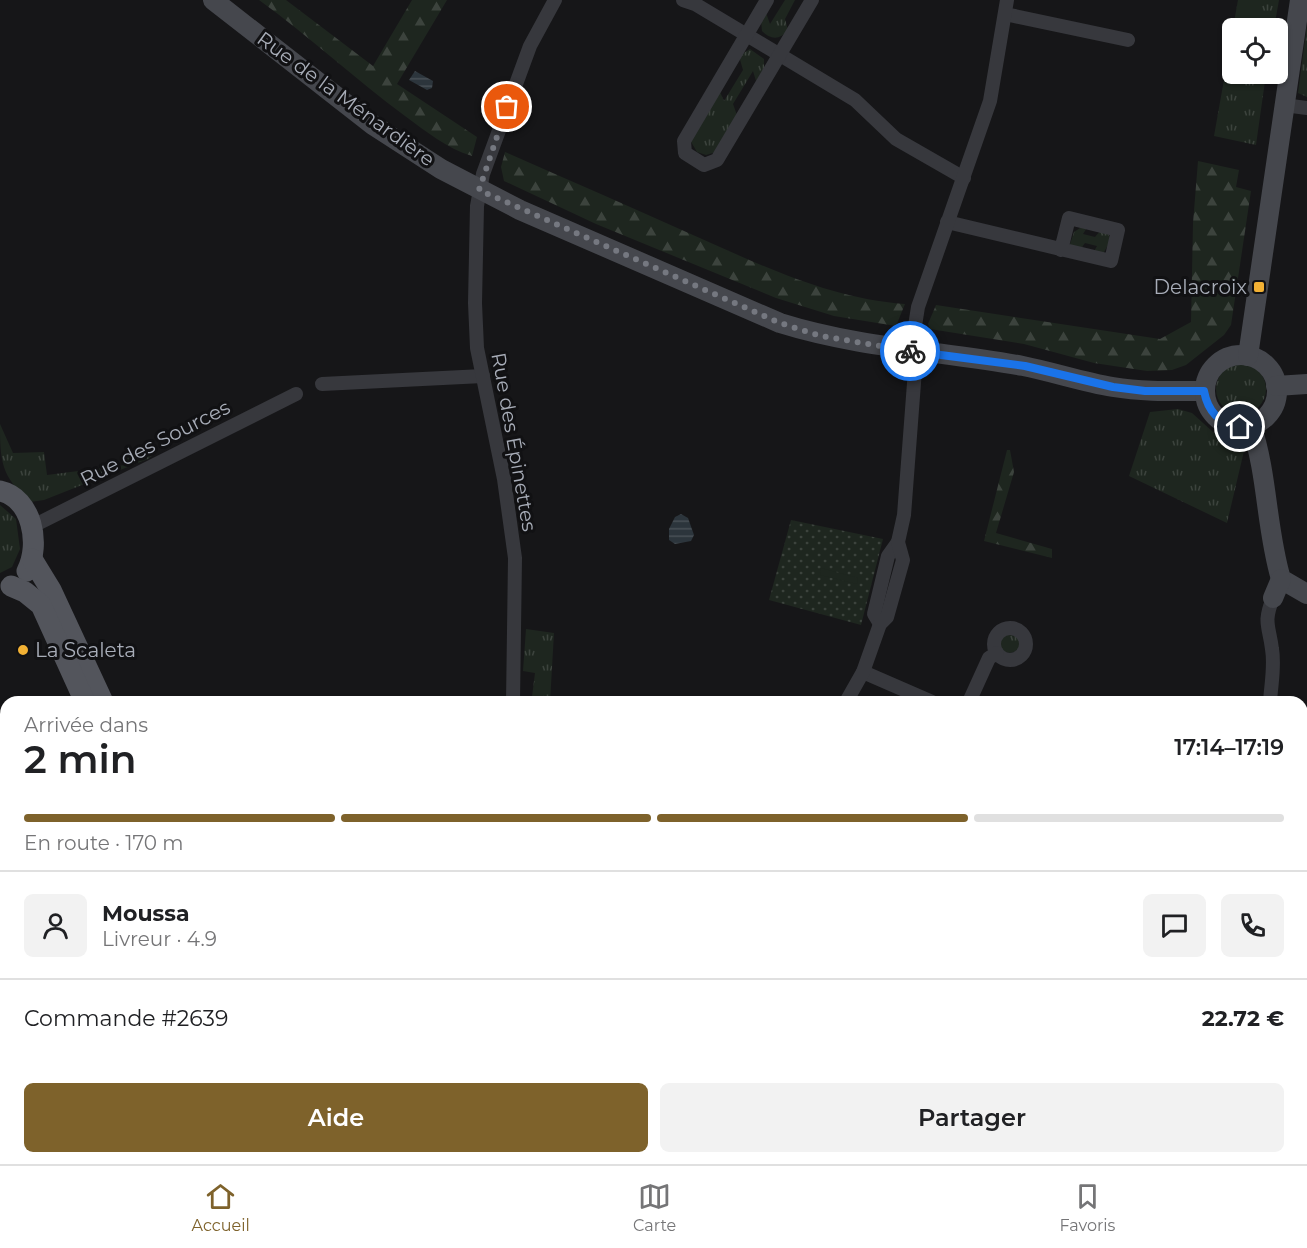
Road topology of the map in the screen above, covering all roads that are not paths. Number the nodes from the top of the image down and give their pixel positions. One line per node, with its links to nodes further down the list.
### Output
1 (213, 0): 15 (main road, Rue de la Ménardière)
2 (555, 0): 15 (street, Rue des Épinettes)
3 (683, 0): 9 (street)
4 (767, 0): 9 (street)
5 (812, 0): 11 (street)
6 (1007, 0): 8 (street)
7 (1300, 0): 12 (main road)
8 (1005, 15): 10 (street); 14 (street)
9 (747, 34): 11 (street); 11 (street)
10 (1128, 40)
11 (780, 54): 14 (street)
12 (1284, 105): 13 (street); 19 (main road)
13 (1307, 108)
14 (964, 178): 16 (street)
15 (479, 190): 18 (main road, Rue de la Ménardière); 20 (street, Rue des Épinettes)
16 (947, 222): 17 (street); 18 (street)
17 (1061, 250)
18 (914, 351): 24 (main road, Rue de la Ménardière); 35 (street)
19 (1248, 356): 23 (main road); 24 (main road)
20 (483, 376): 21 (street); 38 (street, Rue des Épinettes)
21 (322, 384)
22 (1307, 384): 23 (main road)
23 (1276, 386): 26 (main road)
24 (1204, 391): 26 (main road)
25 (296, 394): 28 (street, Rue des Sources)
26 (1251, 425): 30 (main road)
27 (1, 488): 28 (main road)
28 (31, 527): 29 (main road)
29 (32, 559): 31 (main road); 37 (main road)
30 (1281, 579): 32 (main road); 33 (main road)
31 (6, 588): 36 (main road)
32 (1307, 594)
33 (1273, 598): 42 (street)
34 (997, 653): 41 (street)
35 (863, 672): 39 (street); 40 (street)
36 (83, 696)
37 (100, 696)
38 (513, 696)
39 (849, 696)
40 (918, 696)
41 (972, 696)
42 (1270, 696)

